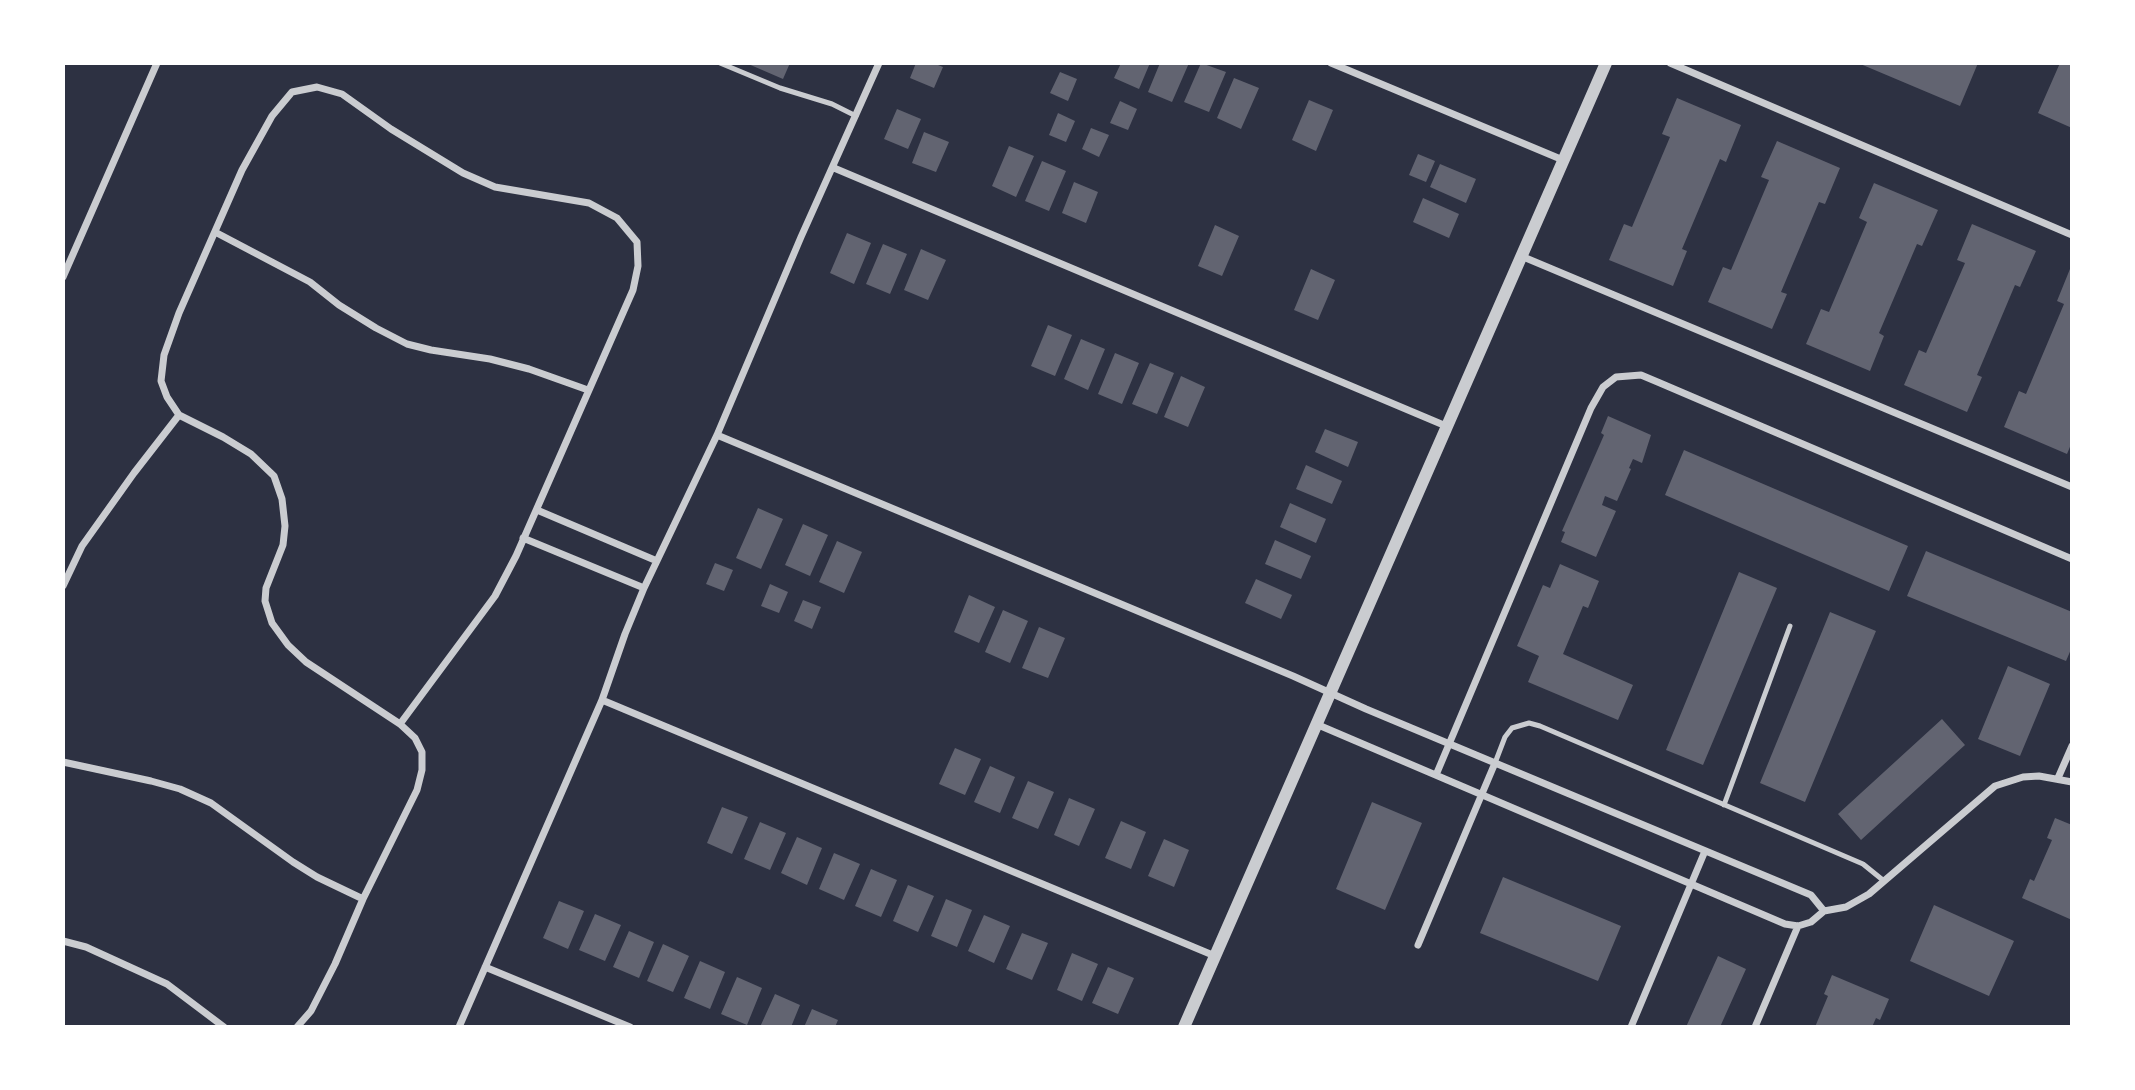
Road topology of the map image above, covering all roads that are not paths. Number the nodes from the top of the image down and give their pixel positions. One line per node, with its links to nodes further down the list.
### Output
1 (157, 63): 13 (street)
2 (720, 63): 7 (lane)
3 (879, 63): 7 (street)
4 (1331, 63): 8 (street)
5 (1605, 63): 8 (street)
6 (1670, 63): 11 (street)
7 (856, 116): 9 (street)
8 (1563, 160): 12 (street)
9 (834, 168): 16 (street); 17 (street)
10 (215, 232): 14 (street); 14 (street); 15 (street)
11 (2072, 235)
12 (1521, 256): 16 (street); 18 (street)
13 (63, 277)
14 (588, 390): 19 (street)
15 (179, 415): 23 (street); 28 (street)
16 (1446, 426): 26 (street)
17 (717, 435): 22 (street); 26 (street)
18 (2072, 487)
19 (537, 510): 20 (street); 22 (street)
20 (523, 538): 24 (street); 28 (street)
21 (2072, 559): 30 (street)
22 (657, 561): 24 (street)
23 (63, 586)
24 (644, 588): 27 (street)
25 (1790, 626): 38 (lane)
26 (1331, 691): 29 (street); 30 (street)
27 (602, 700): 47 (street); 48 (street)
28 (400, 724): 42 (street)
29 (1316, 724): 34 (street); 47 (street)
30 (1449, 744): 33 (street); 34 (street)
31 (2072, 746): 35 (street)
32 (63, 762): 42 (street)
33 (1495, 763): 37 (street); 38 (lane); 39 (street)
34 (1436, 775): 37 (street)
35 (2059, 778): 36 (street); 40 (street)
36 (2072, 782)
37 (1482, 795): 41 (street); 46 (street)
38 (1724, 805): 40 (lane)
39 (1705, 851): 41 (street); 43 (street)
40 (1884, 881): 43 (street)
41 (1692, 884): 44 (street); 54 (street)
42 (363, 899): 50 (street)
43 (1824, 911): 44 (street)
44 (1798, 926): 55 (street)
45 (63, 941): 49 (street)
46 (1419, 945)
47 (1215, 957): 53 (street)
48 (485, 967): 51 (street); 52 (street)
49 (224, 1027)
50 (297, 1027)
51 (459, 1027)
52 (630, 1027)
53 (1184, 1027)
54 (1631, 1027)
55 (1755, 1027)

